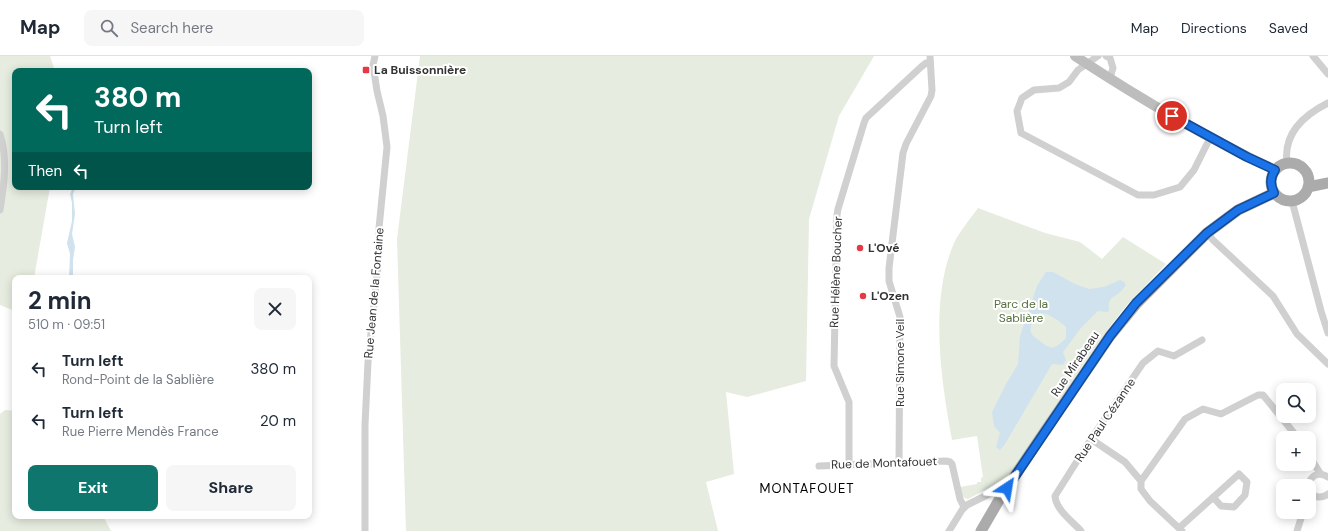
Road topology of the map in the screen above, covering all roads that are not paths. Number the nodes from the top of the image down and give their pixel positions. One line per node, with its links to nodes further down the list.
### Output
1 (375, 56): 42 (street, Rue Jean de la Fontaine)
2 (1075, 56): 7 (street)
3 (1098, 56): 7 (street)
4 (1106, 56): 9 (street)
5 (1313, 56): 8 (street)
6 (930, 59): 26 (street, Rue Simone Veil); 27 (street, Rue Hélène Boucher)
7 (1086, 63): 9 (street); 12 (street)
8 (1328, 74)
9 (1110, 78): 12 (street)
10 (1328, 103): 13 (street)
11 (0, 134): 19 (street)
12 (1210, 138): 14 (street)
13 (1287, 163): 14 (main road); 16 (main road)
14 (1275, 170): 17 (main road)
15 (1328, 183): 16 (main road)
16 (1308, 187): 18 (main road)
17 (1274, 193): 18 (main road); 20 (main road, Rue Mirabeau)
18 (1292, 201): 21 (street)
19 (0, 210)
20 (1210, 236): 23 (street); 35 (main road, Rue Mirabeau)
21 (1328, 333)
22 (1202, 340): 25 (street, Rue Paul Cézanne)
23 (1328, 364)
24 (1292, 431): 33 (street)
25 (1091, 439): 33 (street); 44 (street, Rue Paul Cézanne)
26 (899, 463): 27 (street, Rue de Montafouet); 38 (street, Rue de Montafouet)
27 (849, 464): 28 (street, Rue de Montafouet)
28 (819, 466)
29 (1316, 467): 30 (street)
30 (1320, 473): 31 (street); 32 (street)
31 (1328, 477)
32 (1311, 479)
33 (1141, 481): 41 (street)
34 (1328, 494): 37 (street)
35 (1002, 495): 38 (street); 40 (main road, Rue Mirabeau)
36 (1214, 497): 36 (street); 41 (street)
37 (1316, 497)
38 (964, 507): 43 (street)
39 (1301, 519): 45 (street)
40 (985, 529)
41 (1181, 530)
42 (365, 531)
43 (949, 531)
44 (1082, 531)
45 (1297, 531)

